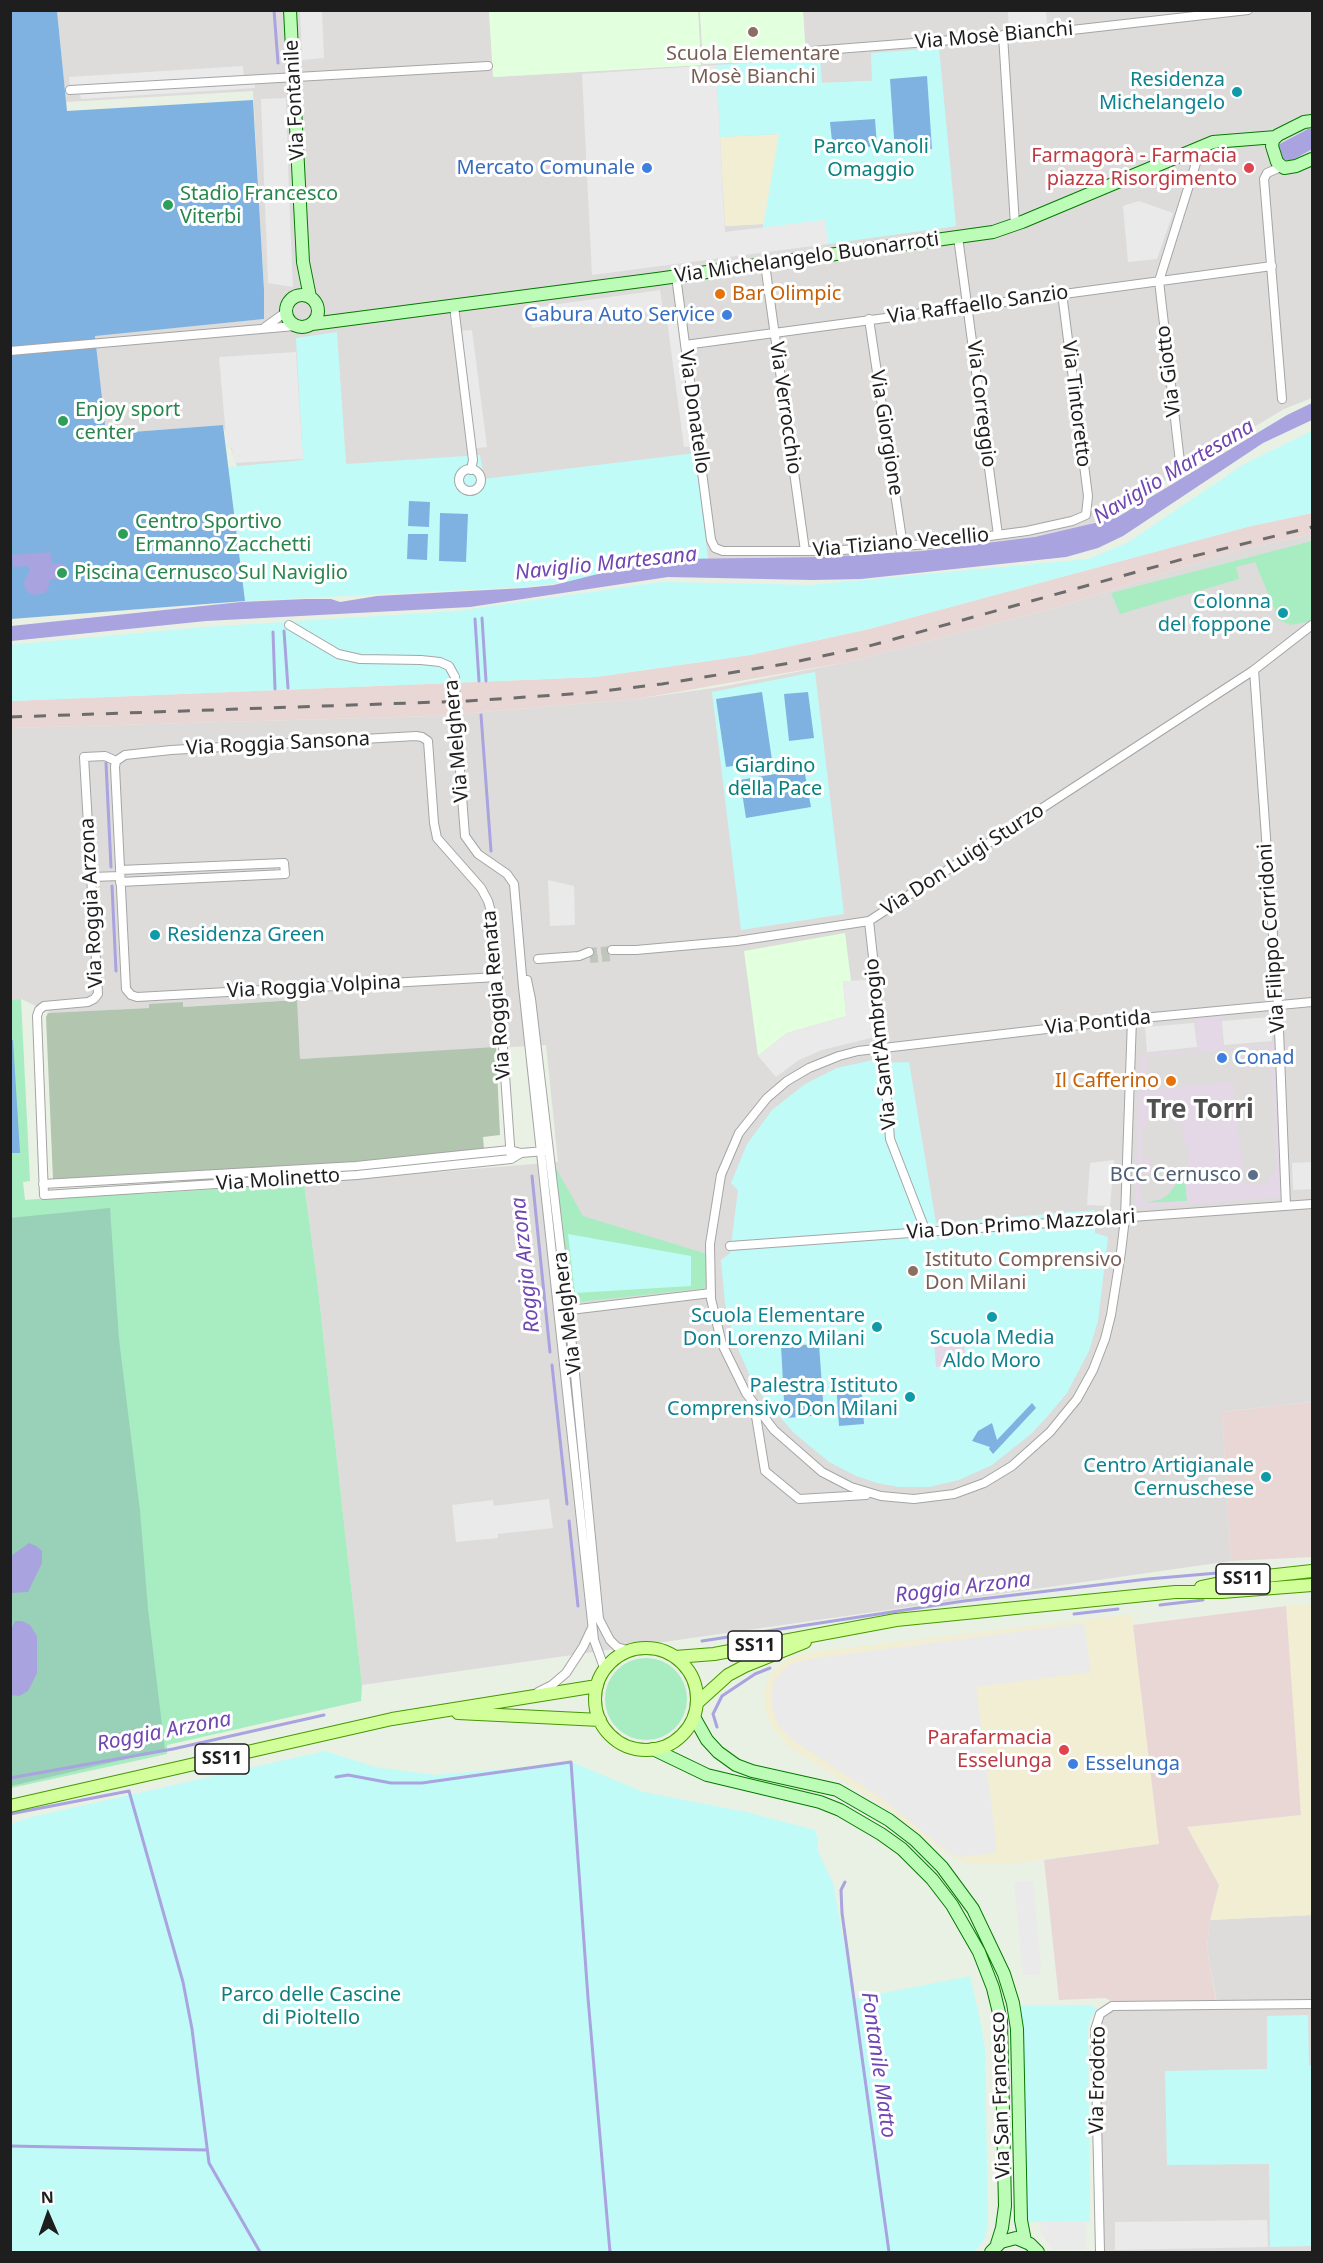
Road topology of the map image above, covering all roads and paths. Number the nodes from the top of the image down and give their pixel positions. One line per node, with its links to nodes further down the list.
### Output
1 (290, 10): 6 (street, Via Fontanile)
2 (1248, 10): 3 (street, Via Mosè Bianchi)
3 (1003, 35): 4 (street, Via Mosè Bianchi); 13 (street)
4 (812, 51)
5 (488, 66): 6 (street)
6 (294, 77): 7 (street); 15 (street, Via Fontanile)
7 (70, 90)
8 (1312, 121): 9 (street)
9 (1274, 143): 10 (street, Via Michelangelo Buonarroti); 12 (street)
10 (1201, 147): 13 (street, Via Michelangelo Buonarroti); 19 (street)
11 (1312, 159): 12 (street)
12 (1281, 166): 17 (street)
13 (1015, 225): 14 (street, Via Michelangelo Buonarroti)
14 (958, 237): 16 (street, Via Michelangelo Buonarroti); 24 (street, Via Correggio)
15 (303, 262): 21 (street, Via Fontanile); 22 (street, Via Fontanile)
16 (765, 264): 18 (street, Via Michelangelo Buonarroti); 32 (street, Via Verrocchio)
17 (1272, 266): 19 (street, Via Raffaello Sanzio); 35 (street)
18 (676, 276): 23 (street, Via Michelangelo Buonarroti); 33 (street, Via Donatello)
19 (1159, 281): 20 (street, Via Raffaello Sanzio); 36 (street, Via Giotto)
20 (1062, 293): 24 (street, Via Raffaello Sanzio); 38 (street, Via Tintoretto)
21 (296, 296): 22 (street); 25 (street)
22 (310, 297): 26 (street)
23 (454, 306): 28 (street, Via Michelangelo Buonarroti); 37 (street)
24 (968, 306): 27 (street, Via Raffaello Sanzio); 39 (street, Via Correggio)
25 (286, 312): 30 (street); 31 (street)
26 (318, 313): 28 (street, Via Michelangelo Buonarroti); 29 (street)
27 (869, 319): 32 (street, Via Raffaello Sanzio); 40 (street, Via Giorgione)
28 (343, 321): 29 (street, Via Michelangelo Buonarroti)
29 (312, 324): 30 (street)
30 (295, 326): 31 (street)
31 (265, 328): 34 (street)
32 (774, 332): 33 (street, Via Raffaello Sanzio); 42 (street, Via Verrocchio)
33 (685, 345): 41 (street, Via Donatello)
34 (10, 351)
35 (1282, 399)
36 (1180, 462)
37 (471, 470)
38 (1086, 514): 39 (street, Via Tiziano Vecellio)
39 (998, 535): 40 (street, Via Tiziano Vecellio)
40 (903, 546): 42 (street, Via Tiziano Vecellio)
41 (715, 548): 42 (street, Via Tiziano Vecellio)
42 (805, 551)
43 (290, 625): 63 (street, Via Melghera, bridge)
44 (1312, 625): 46 (street, Via Don Luigi Sturzo)
45 (1312, 634): 46 (street)
46 (1293, 639): 47 (street, Via Don Luigi Sturzo)
47 (1254, 670): 52 (street, Via Don Luigi Sturzo); 59 (street, Via Filippo Corridoni)
48 (429, 742): 49 (street, Via Roggia Sansona); 56 (street, Via Roggia Renata)
49 (116, 760): 50 (street, Via Roggia Arzona); 51 (street, Via Roggia Arzona)
50 (120, 876): 50 (street); 51 (street); 57 (street, Via Roggia Arzona)
51 (92, 878): 60 (street, Via Roggia Arzona)
52 (868, 921): 53 (street, Via Don Luigi Sturzo); 62 (street, Via Sant'Ambrogio)
53 (613, 953)
54 (590, 955): 55 (street)
55 (538, 958)
56 (498, 977): 57 (street, Via Roggia Volpina); 64 (street, Via Roggia Renata)
57 (131, 995)
58 (1312, 1002): 59 (street, Via Pontida)
59 (1278, 1005): 61 (street, Via Pontida); 67 (street, Via Filippo Corridoni)
60 (47, 1006): 65 (street, Via Molinetto)
61 (1132, 1019): 62 (street, Via Pontida); 68 (street)
62 (883, 1047): 69 (street, Via Sant'Ambrogio); 71 (street, Via Pontida)
63 (545, 1151): 64 (street, Via Molinetto); 72 (street, Via Melghera)
64 (510, 1154): 65 (street, Via Molinetto); 65 (street, Via Molinetto)
65 (43, 1184)
66 (1312, 1204): 67 (street, Via Don Primo Mazzolari)
67 (1286, 1206): 68 (street, Via Don Primo Mazzolari)
68 (1125, 1218): 69 (street, Via Don Primo Mazzolari); 74 (street)
69 (926, 1232): 70 (street, Via Don Primo Mazzolari)
70 (730, 1246)
71 (711, 1293): 72 (street); 73 (street, Via Pontida)
72 (563, 1311): 78 (street, Via Melghera); 80 (street, Via Melghera)
73 (754, 1406): 74 (street); 74 (street)
74 (874, 1495)
75 (1312, 1571): 77 (main road, SS11)
76 (1312, 1586): 77 (main road, SS11)
77 (1175, 1592): 79 (main road, SS11)
78 (593, 1619): 82 (street, Via Melghera); 84 (street, Via Melghera)
79 (834, 1631): 81 (main road, SS11); 85 (main road, SS11)
80 (630, 1651): 81 (main road, SS11); 82 (main road)
81 (675, 1657): 85 (main road)
82 (605, 1670): 83 (main road)
83 (597, 1686): 84 (main road, SS11); 88 (main road)
84 (529, 1696): 86 (main road, SS11)
85 (697, 1703): 87 (main road)
86 (433, 1711): 88 (main road, SS11); 90 (main road, SS11)
87 (694, 1717): 89 (main road); 92 (street, Via San Francesco)
88 (600, 1720): 89 (main road)
89 (653, 1749): 93 (street, Via San Francesco)
90 (10, 1806)
91 (1312, 2004): 95 (street, Via Erodoto)
92 (1025, 2241): 93 (street); 94 (street)
93 (994, 2248)
94 (1038, 2252)
95 (1100, 2253)

